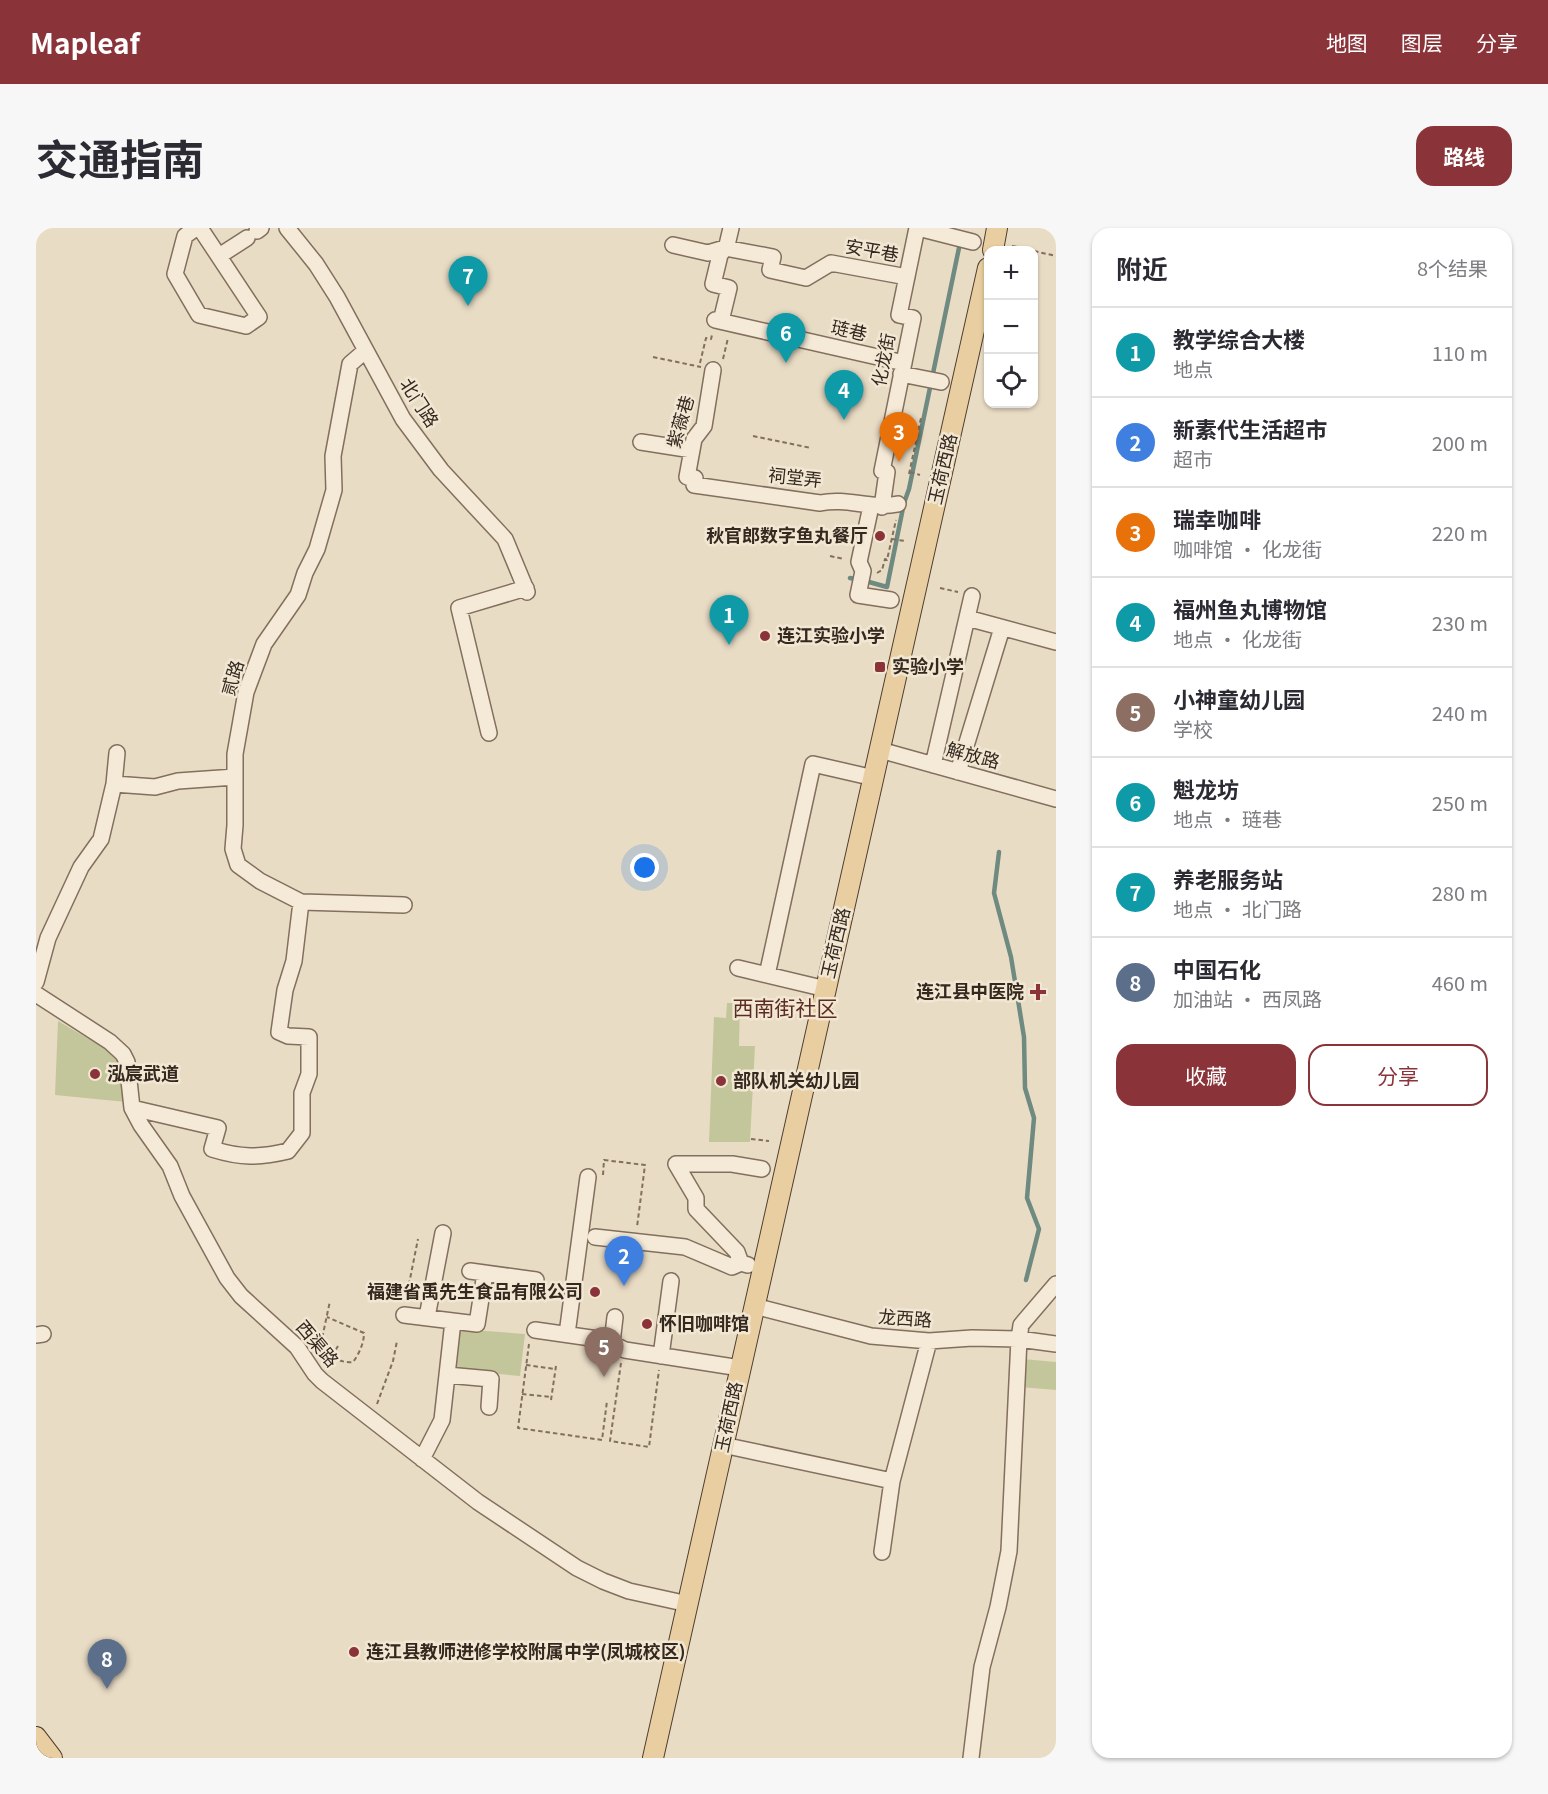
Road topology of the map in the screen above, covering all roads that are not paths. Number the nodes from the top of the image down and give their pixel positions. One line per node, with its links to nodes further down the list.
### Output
1 (198, 228): 9 (street); 9 (street)
2 (287, 228): 12 (street, 北门路)
3 (731, 228): 8 (street)
4 (917, 228): 6 (street); 10 (street, 化龙街)
5 (255, 232): 9 (street)
6 (970, 242)
7 (673, 245): 8 (street, 安平巷)
8 (725, 248): 10 (street, 安平巷); 14 (street, 琏巷)
9 (219, 256)
10 (907, 277): 14 (street, 化龙街)
11 (984, 286): 26 (main road, 玉荷西路)
12 (365, 351): 25 (street, 北门路); 30 (street, 贰路)
13 (706, 368): 17 (street, 紫薇巷)
14 (903, 369): 15 (street, 琏巷); 19 (street, 化龙街)
15 (933, 381)
16 (641, 442): 17 (street)
17 (692, 450): 18 (street, 紫薇巷)
18 (695, 478): 19 (street, 祠堂弄)
19 (887, 505): 21 (street)
20 (972, 596): 22 (street)
21 (891, 600)
22 (967, 618): 23 (street); 28 (street)
23 (1002, 628): 24 (street); 29 (street)
24 (1056, 642)
25 (489, 733)
26 (880, 750): 28 (street, 解放路); 31 (main road, 玉荷西路)
27 (117, 753): 32 (street)
28 (933, 765): 29 (street, 解放路)
29 (958, 772): 33 (street, 解放路)
30 (235, 777): 32 (street); 34 (street, 贰路)
31 (874, 778): 37 (street); 39 (main road, 玉荷西路)
32 (114, 784): 38 (street)
33 (1056, 798)
34 (301, 902): 35 (street, 贰路); 41 (street)
35 (404, 905)
36 (738, 968): 37 (street)
37 (767, 975): 39 (street)
38 (36, 982)
39 (826, 989): 47 (main road, 玉荷西路)
40 (36, 994): 41 (street, 西渠路)
41 (132, 1108): 67 (street, 西渠路)
42 (762, 1169): 46 (street)
43 (595, 1180): 57 (street)
44 (443, 1233): 53 (street)
45 (595, 1237): 46 (street)
46 (741, 1263): 47 (street)
47 (762, 1268): 51 (main road, 玉荷西路)
48 (536, 1280): 55 (street)
49 (672, 1281): 62 (street)
50 (1056, 1284): 58 (street)
51 (754, 1306): 59 (street, 龙西路); 63 (main road, 玉荷西路)
52 (404, 1315): 53 (street)
53 (427, 1317): 55 (street)
54 (615, 1317): 60 (street)
55 (453, 1321): 64 (street)
56 (535, 1330): 57 (street)
57 (567, 1334): 60 (street)
58 (1019, 1339): 59 (street, 龙西路); 61 (street, 龙西路); 74 (street)
59 (929, 1341): 68 (street)
60 (612, 1343): 62 (street)
61 (1056, 1344)
62 (661, 1356): 63 (street)
63 (740, 1368): 66 (main road, 玉荷西路)
64 (447, 1375): 65 (street); 67 (street)
65 (489, 1407)
66 (723, 1445): 68 (street); 70 (main road, 玉荷西路)
67 (422, 1459): 70 (street, 西渠路)
68 (892, 1481): 69 (street)
69 (882, 1552)
70 (688, 1604): 73 (main road, 玉荷西路)
71 (36, 1737): 72 (main road)
72 (52, 1758)
73 (653, 1758)
74 (971, 1758)

